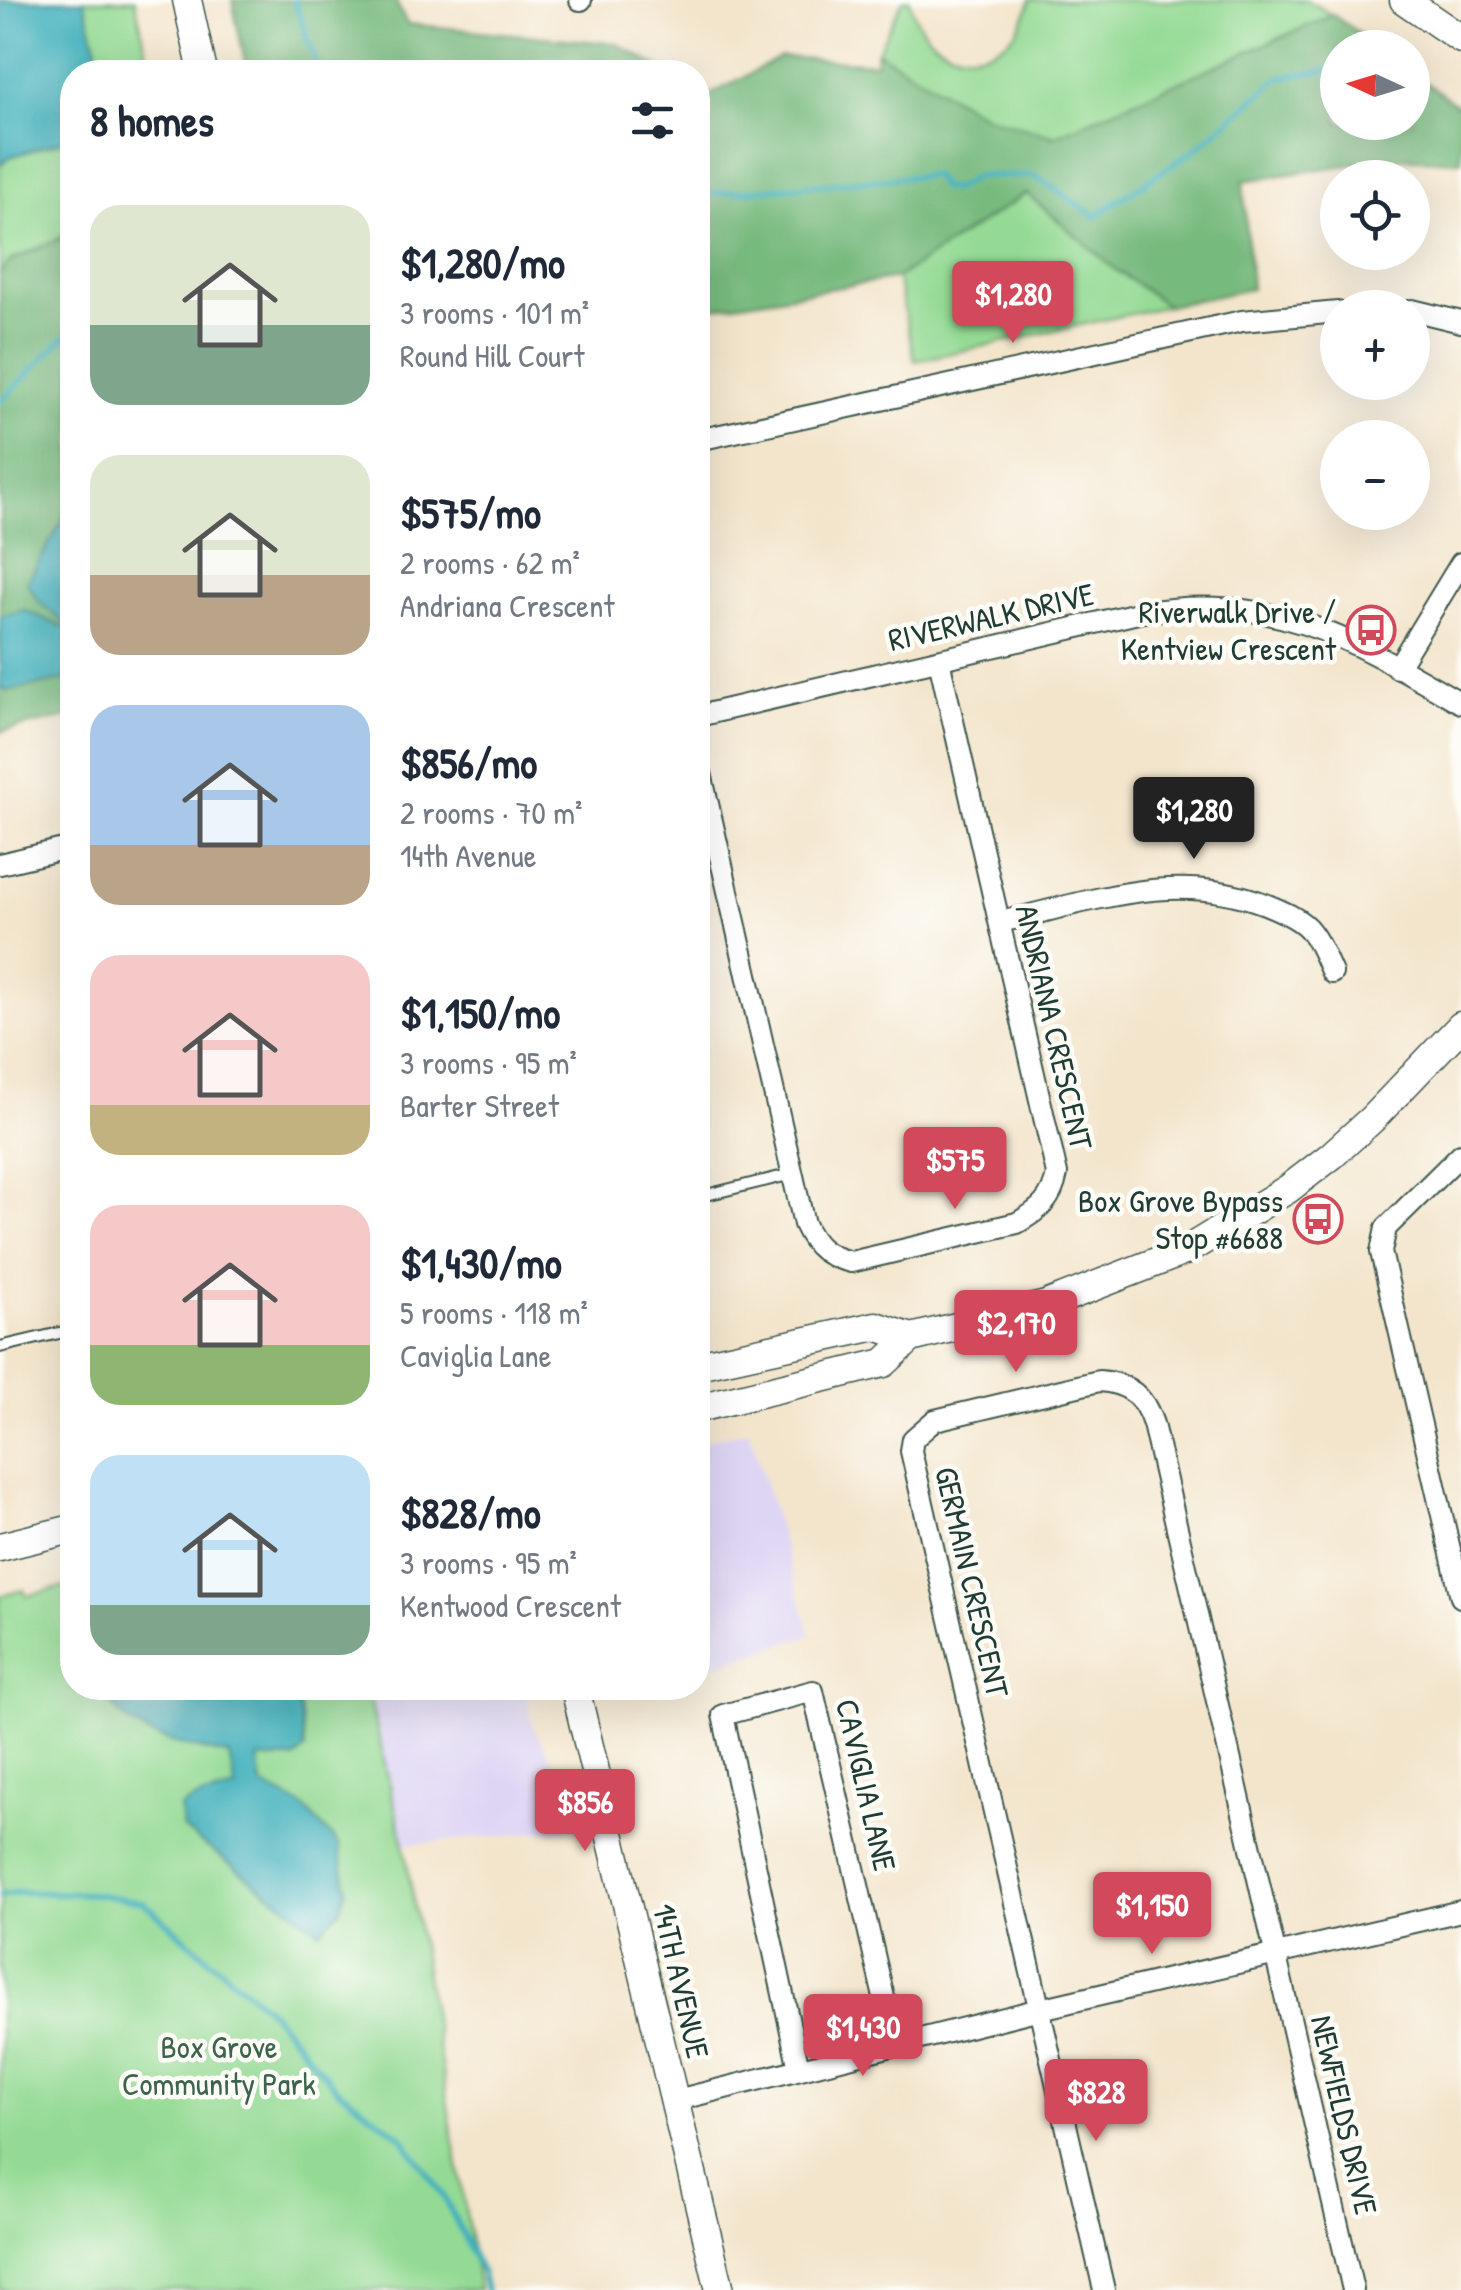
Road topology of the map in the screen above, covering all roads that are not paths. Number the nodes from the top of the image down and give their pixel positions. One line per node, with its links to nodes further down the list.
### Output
1 (188, 0): 4 (main road)
2 (1404, 0): 3 (main road)
3 (1461, 39)
4 (201, 60)
5 (1320, 314): 8 (street)
6 (1430, 314): 7 (street)
7 (1461, 322)
8 (710, 437)
9 (1461, 564): 11 (street)
10 (939, 660): 11 (street, RIVERWALK DRIVE); 13 (street, RIVERWALK DRIVE); 17 (street, ANDRIANA CRESCENT)
11 (1397, 668): 12 (street, RIVERWALK DRIVE)
12 (1461, 703)
13 (710, 713)
14 (710, 812): 21 (street, ANDRIANA CRESCENT)
15 (60, 850): 16 (street)
16 (0, 864)
17 (1000, 922): 18 (street); 21 (street, ANDRIANA CRESCENT)
18 (1332, 974)
19 (1461, 1026): 24 (main road)
20 (1461, 1154): 30 (street)
21 (793, 1174): 22 (lane)
22 (710, 1193)
23 (60, 1333): 25 (lane)
24 (911, 1338): 26 (main road); 27 (main road)
25 (0, 1347)
26 (710, 1362)
27 (710, 1405)
28 (60, 1532): 29 (main road)
29 (0, 1546)
30 (1461, 1598)
31 (578, 1700): 37 (main road, 14TH AVENUE)
32 (1461, 1911): 33 (street)
33 (1276, 1954): 34 (street); 34 (street, GERMAIN CRESCENT); 40 (street, NEWFIELDS DRIVE)
34 (1040, 2008): 35 (street); 39 (street)
35 (895, 2045): 36 (street); 36 (street, CAVIGLIA LANE)
36 (799, 2070): 37 (street)
37 (674, 2101): 38 (main road, 14TH AVENUE)
38 (720, 2290)
39 (1104, 2290)
40 (1353, 2290)

